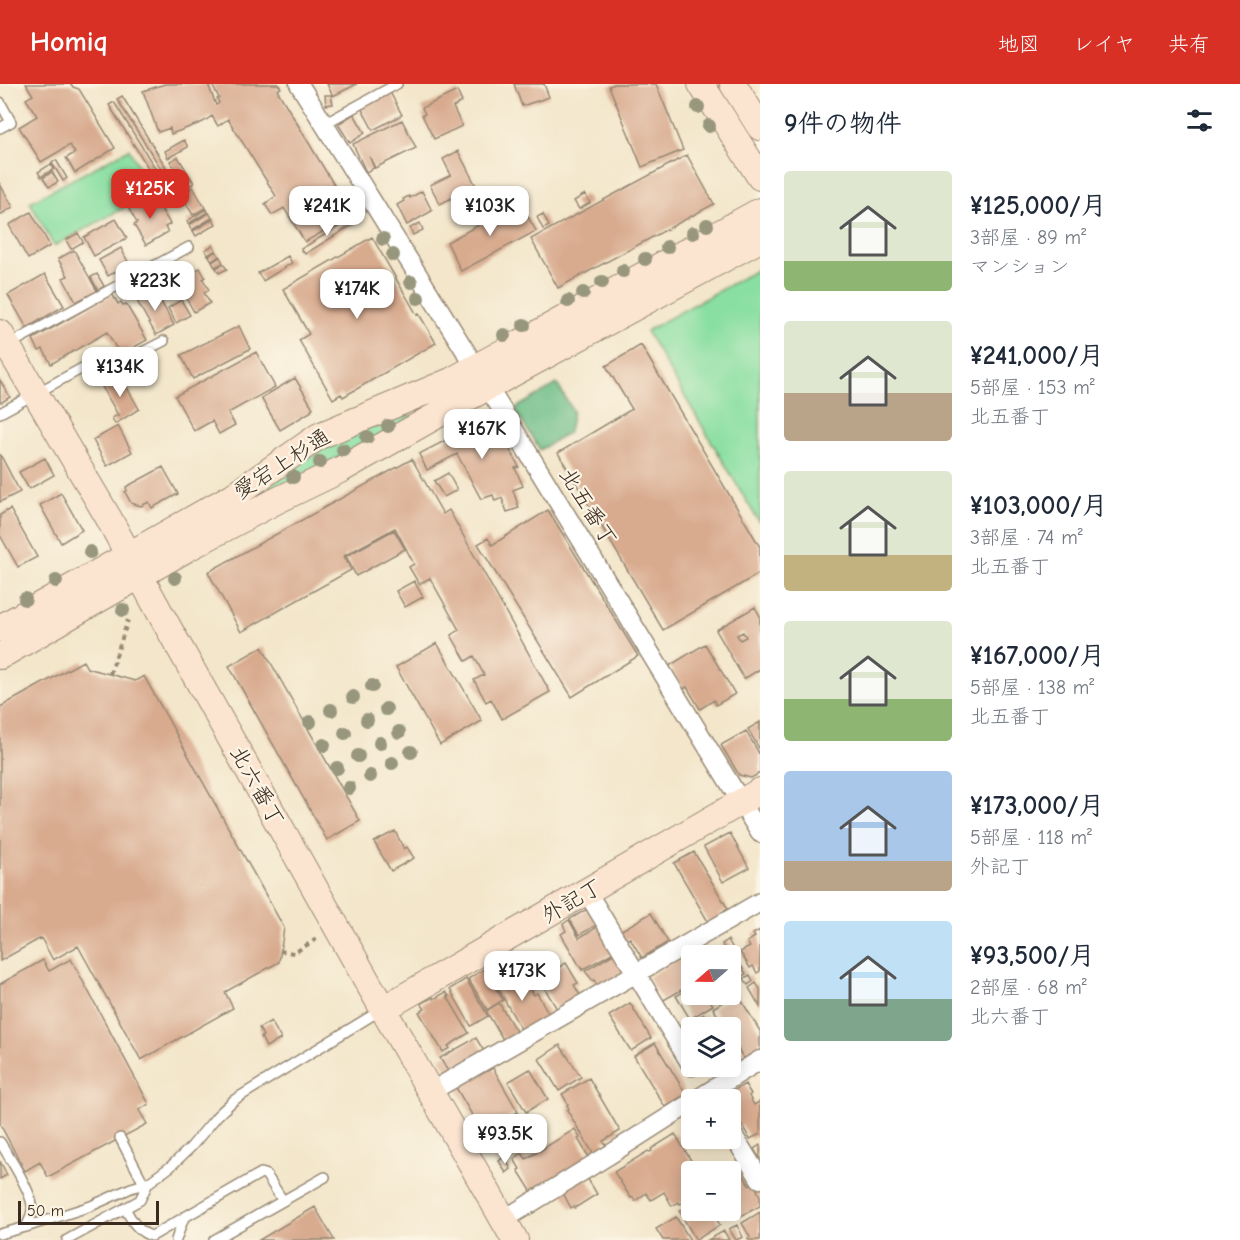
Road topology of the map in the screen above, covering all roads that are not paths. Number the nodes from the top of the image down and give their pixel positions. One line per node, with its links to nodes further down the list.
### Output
1 (299, 84): 6 (street, 北五番丁)
2 (398, 84): 6 (lane)
3 (701, 84): 9 (street)
4 (733, 84): 7 (street)
5 (0, 102): 8 (lane)
6 (324, 124): 15 (street, 北五番丁)
7 (760, 127)
8 (0, 128)
9 (760, 177)
10 (760, 211): 15 (street, 愛宕上杉通)
11 (760, 239): 15 (street, 愛宕上杉通)
12 (189, 247): 13 (lane)
13 (4, 339): 16 (street, 北六番丁)
14 (164, 341): 16 (lane)
15 (481, 377): 18 (street, 愛宕上杉通); 18 (street, 愛宕上杉通); 21 (street, 北五番丁)
16 (35, 394): 17 (lane); 18 (street, 北六番丁)
17 (0, 413)
18 (134, 565): 19 (street, 愛宕上杉通); 20 (street, 愛宕上杉通); 26 (street, 北六番丁)
19 (0, 628)
20 (0, 656)
21 (751, 797): 22 (street, 北五番丁); 23 (street, 外記丁)
22 (760, 833)
23 (587, 892): 25 (street); 26 (street, 外記丁)
24 (760, 902): 25 (street)
25 (636, 973): 27 (street); 30 (street)
26 (382, 1009): 30 (street, 北六番丁); 37 (lane)
27 (681, 1048)
28 (760, 1060): 29 (street)
29 (717, 1089)
30 (430, 1092): 42 (street, 北六番丁)
31 (681, 1110): 42 (street)
32 (120, 1138): 37 (lane)
33 (0, 1142): 41 (lane)
34 (741, 1148): 36 (street)
35 (325, 1177): 38 (lane)
36 (760, 1179)
37 (146, 1184): 39 (lane); 41 (lane)
38 (283, 1201): 40 (lane); 46 (lane)
39 (125, 1208): 40 (lane); 44 (lane)
40 (184, 1217): 45 (lane)
41 (26, 1227): 43 (lane)
42 (509, 1230)
43 (0, 1234)
44 (67, 1240)
45 (176, 1240)
46 (213, 1240)

